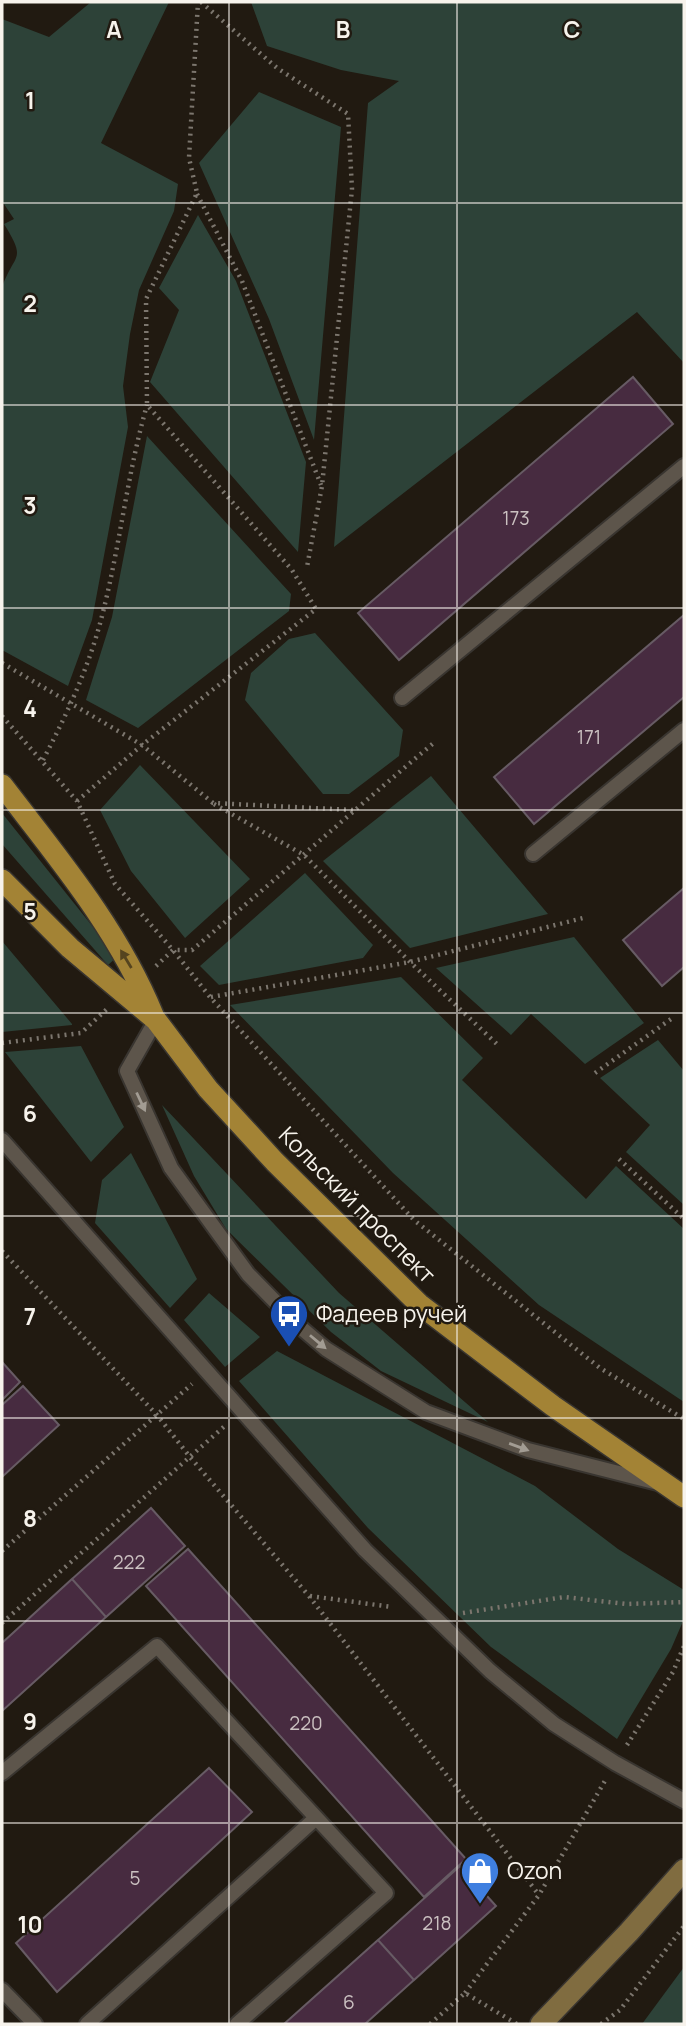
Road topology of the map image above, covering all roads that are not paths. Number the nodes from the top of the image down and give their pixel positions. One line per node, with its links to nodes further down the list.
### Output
1 (684, 466): 2 (lane)
2 (402, 698)
3 (684, 730): 5 (lane)
4 (2, 785): 7 (main road, Кольский проспект, one-way to 4)
5 (533, 854)
6 (2, 880): 7 (main road, Кольский проспект)
7 (132, 988): 8 (main road, Кольский проспект)
8 (156, 1020): 10 (main road, Кольский проспект); 10 (lane, one-way to 10)
9 (2, 1140): 12 (lane)
10 (675, 1491)
11 (2, 1773): 13 (lane)
12 (684, 1801)
13 (316, 1818): 17 (lane); 18 (lane)
14 (684, 1870): 19 (main road)
15 (2, 1990): 16 (lane)
16 (35, 2024)
17 (87, 2024)
18 (237, 2024)
19 (541, 2024)

